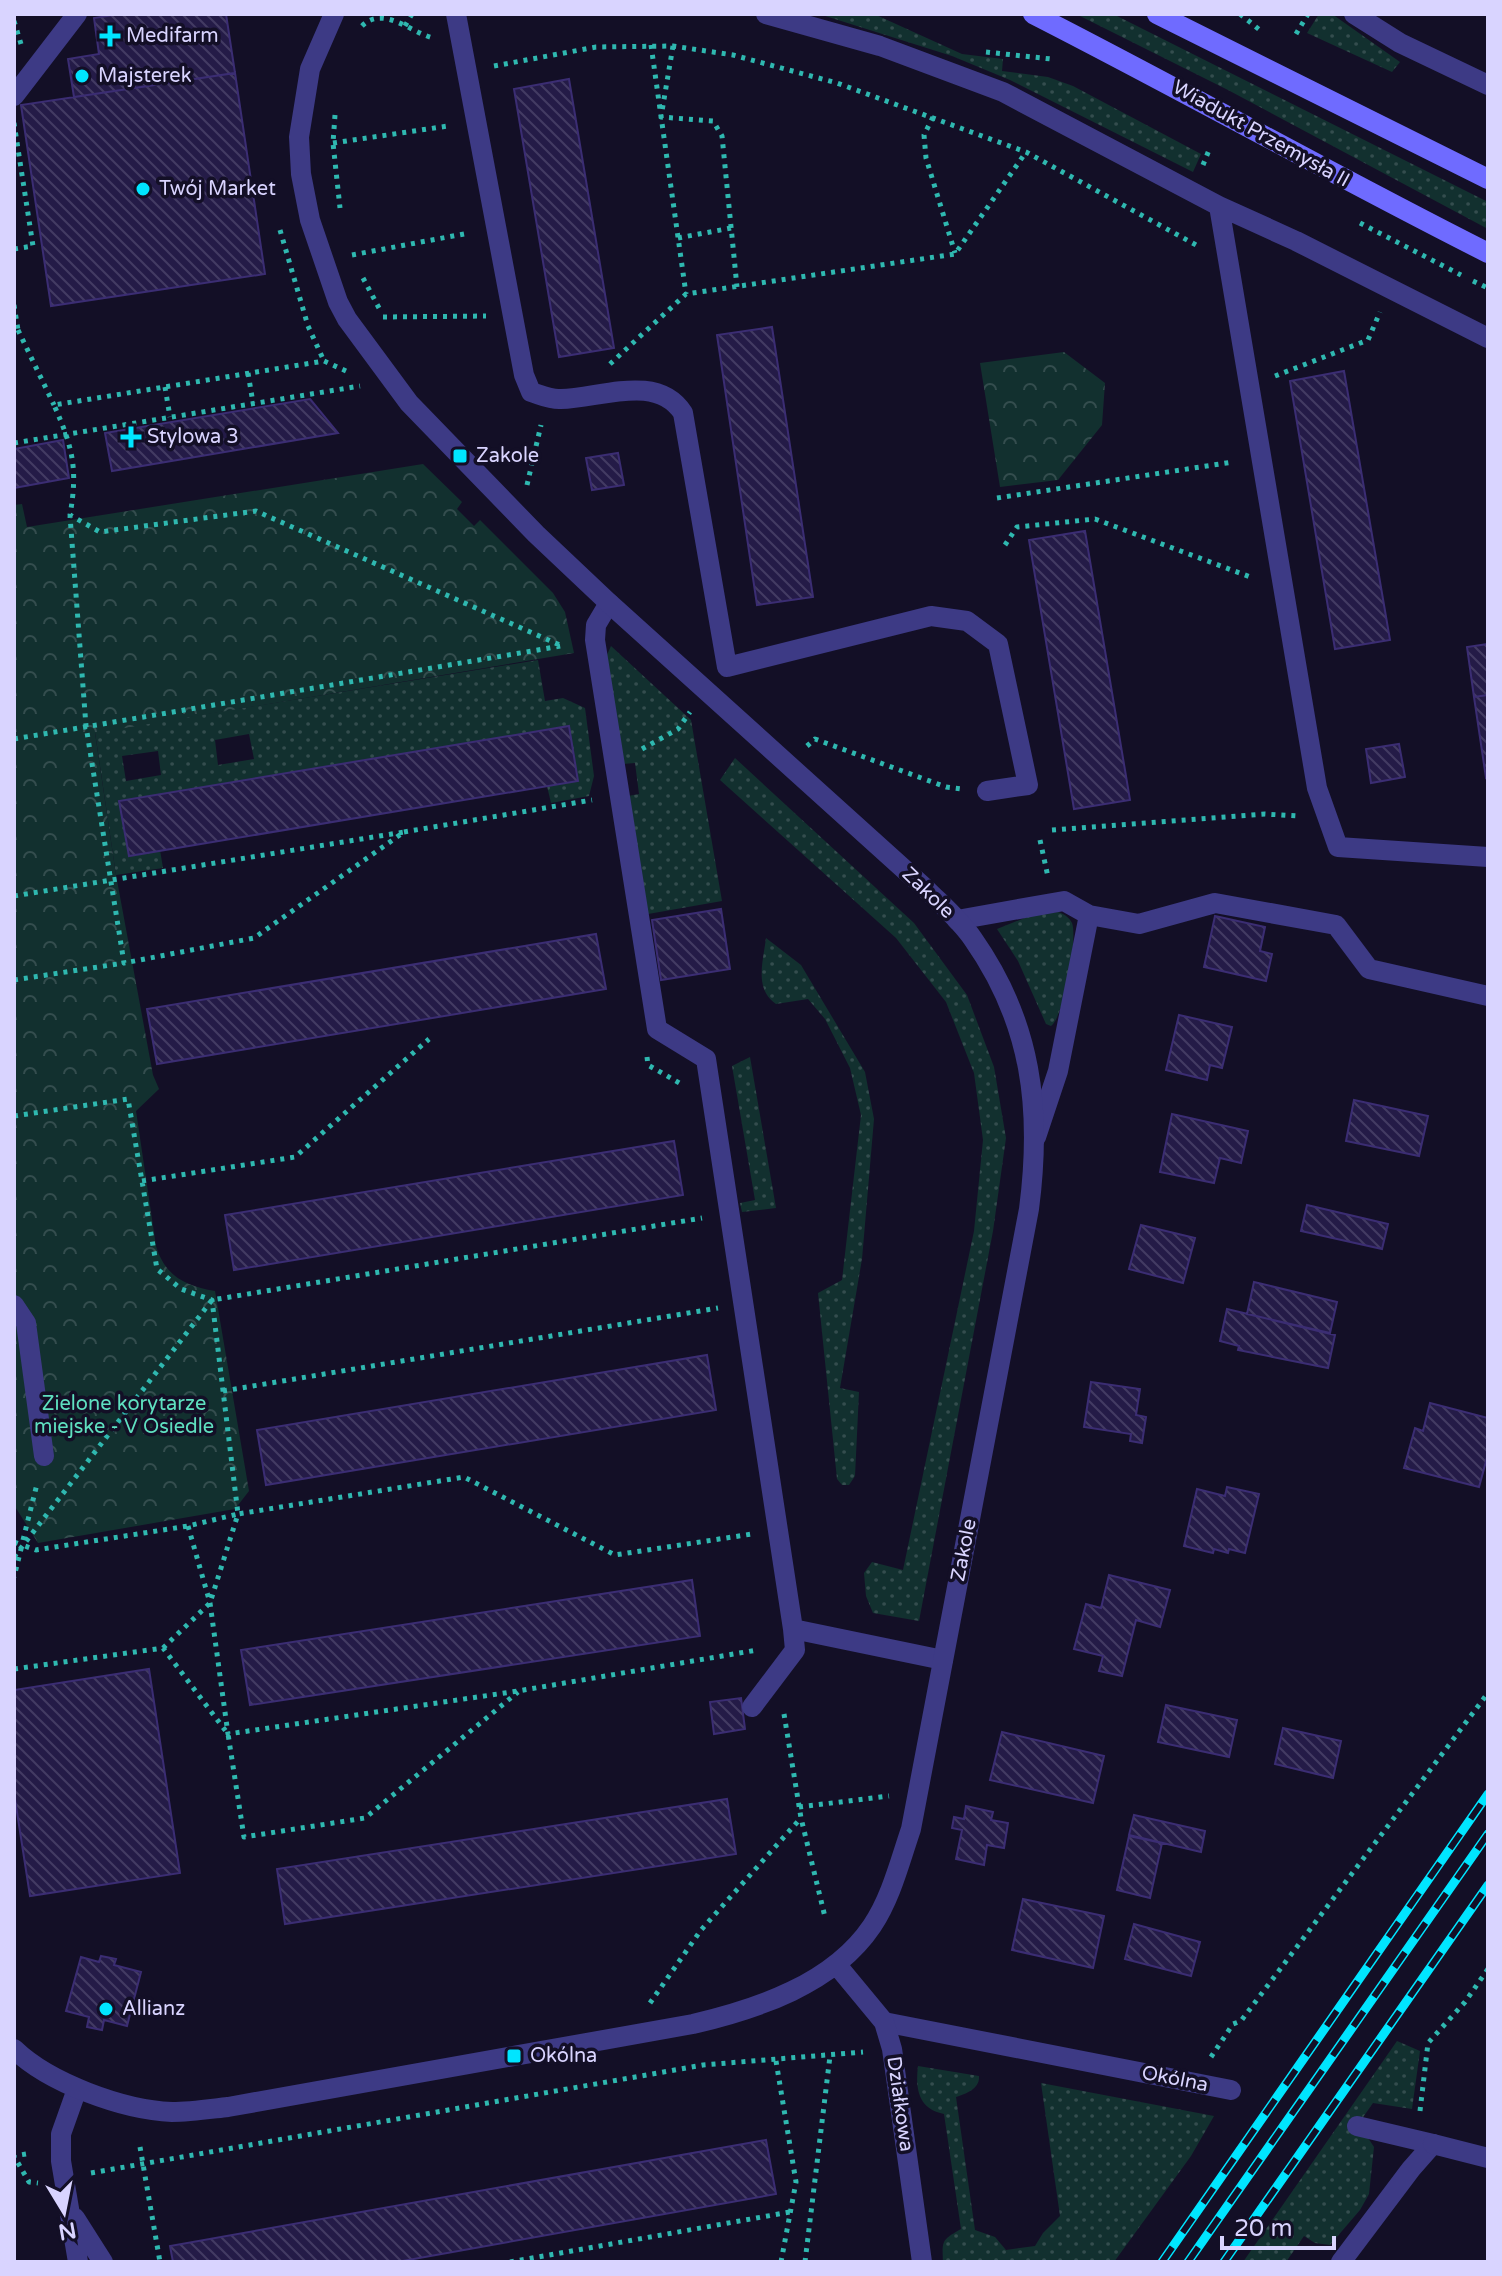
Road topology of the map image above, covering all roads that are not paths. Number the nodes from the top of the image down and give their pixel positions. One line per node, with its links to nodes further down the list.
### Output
1 (77, 14): 9 (street)
2 (334, 14): 14 (street, Zakole)
3 (456, 14): 15 (street)
4 (766, 14): 11 (street)
5 (1033, 14): 12 (main road, Wiadukt Przemysła II)
6 (1157, 14): 10 (main road)
7 (1354, 14): 8 (street)
8 (1488, 85)
9 (14, 96)
10 (1488, 179)
11 (1219, 206): 13 (street); 18 (street)
12 (1488, 253)
13 (1488, 338)
14 (609, 603): 16 (street, Zakole); 25 (street)
15 (727, 667): 16 (street); 17 (street)
16 (717, 700): 20 (street, Zakole)
17 (987, 791)
18 (1488, 857)
19 (1089, 915): 20 (street); 21 (street); 22 (street)
20 (957, 920): 22 (street, Zakole)
21 (1488, 996)
22 (1036, 1137): 26 (street, Zakole)
23 (14, 1305): 24 (street)
24 (44, 1456)
25 (793, 1629): 26 (street); 27 (street)
26 (943, 1660): 28 (street, Zakole)
27 (752, 1707)
28 (836, 1964): 29 (street, Działkowa); 31 (street)
29 (884, 2022): 32 (street, Okólna); 39 (street, Działkowa)
30 (14, 2049): 31 (street)
31 (77, 2089): 36 (street)
32 (1231, 2090)
33 (1357, 2126): 34 (street)
34 (1433, 2144): 35 (street); 40 (street)
35 (1488, 2158)
36 (70, 2211): 37 (street); 38 (street)
37 (78, 2262)
38 (103, 2262)
39 (922, 2262)
40 (1341, 2262)

